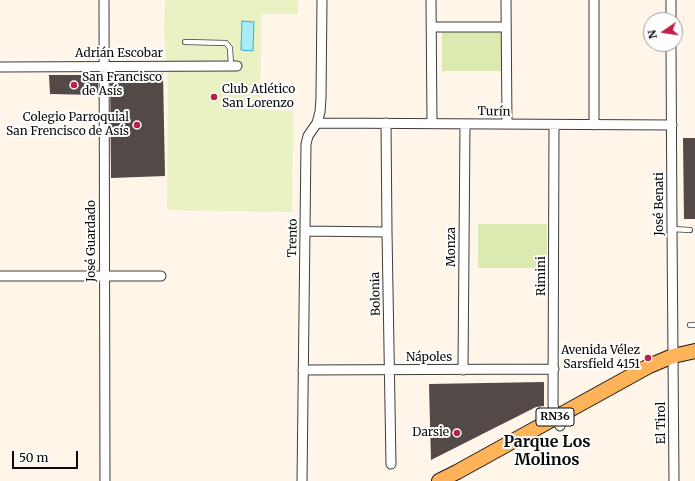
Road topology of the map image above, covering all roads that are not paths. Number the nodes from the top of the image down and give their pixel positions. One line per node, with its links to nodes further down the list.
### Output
1 (104, 0): 12 (street, José Guardado)
2 (322, 0): 15 (street, Trento)
3 (431, 0): 8 (street)
4 (506, 0): 9 (street)
5 (594, 0): 21 (street)
6 (671, 0): 7 (street)
7 (671, 12)
8 (432, 27): 9 (street); 17 (street)
9 (506, 27): 19 (street)
10 (185, 42): 13 (lane)
11 (671, 52): 22 (street, José Benati)
12 (104, 66): 13 (street, Adrián Escobar); 14 (street, Adrián Escobar); 28 (street, José Guardado)
13 (234, 66)
14 (0, 67)
15 (317, 123): 16 (street, Turín); 25 (street, Trento)
16 (386, 123): 17 (street, Turín); 26 (street, Bolonia)
17 (432, 123): 18 (street, Turín)
18 (465, 124): 19 (street, Turín); 36 (street, Monza)
19 (507, 124): 20 (street, Turín)
20 (554, 125): 21 (street, Turín); 33 (street, Rimini)
21 (594, 125): 22 (street, Turín)
22 (672, 125): 23 (street, José Benati)
23 (672, 230): 24 (lane); 31 (street, José Benati)
24 (690, 230)
25 (305, 231): 26 (street); 34 (street, Trento)
26 (387, 232): 35 (street, Bolonia)
27 (0, 276): 28 (street)
28 (104, 276): 29 (street); 39 (street, José Guardado)
29 (161, 276)
30 (695, 351): 31 (main road, RN36)
31 (673, 360): 32 (main road, RN36); 37 (main road, RN36); 43 (street, El Tirol)
32 (695, 360)
33 (554, 369): 36 (street, Nápoles); 37 (street, Rimini)
34 (303, 370): 35 (street, Nápoles); 40 (street, Trento)
35 (389, 370): 36 (street, Nápoles); 38 (street, Bolonia)
36 (463, 370)
37 (558, 421): 41 (main road, RN36); 42 (main road, RN36)
38 (390, 464)
39 (105, 481)
40 (302, 481)
41 (440, 481)
42 (461, 481)
43 (674, 481)

